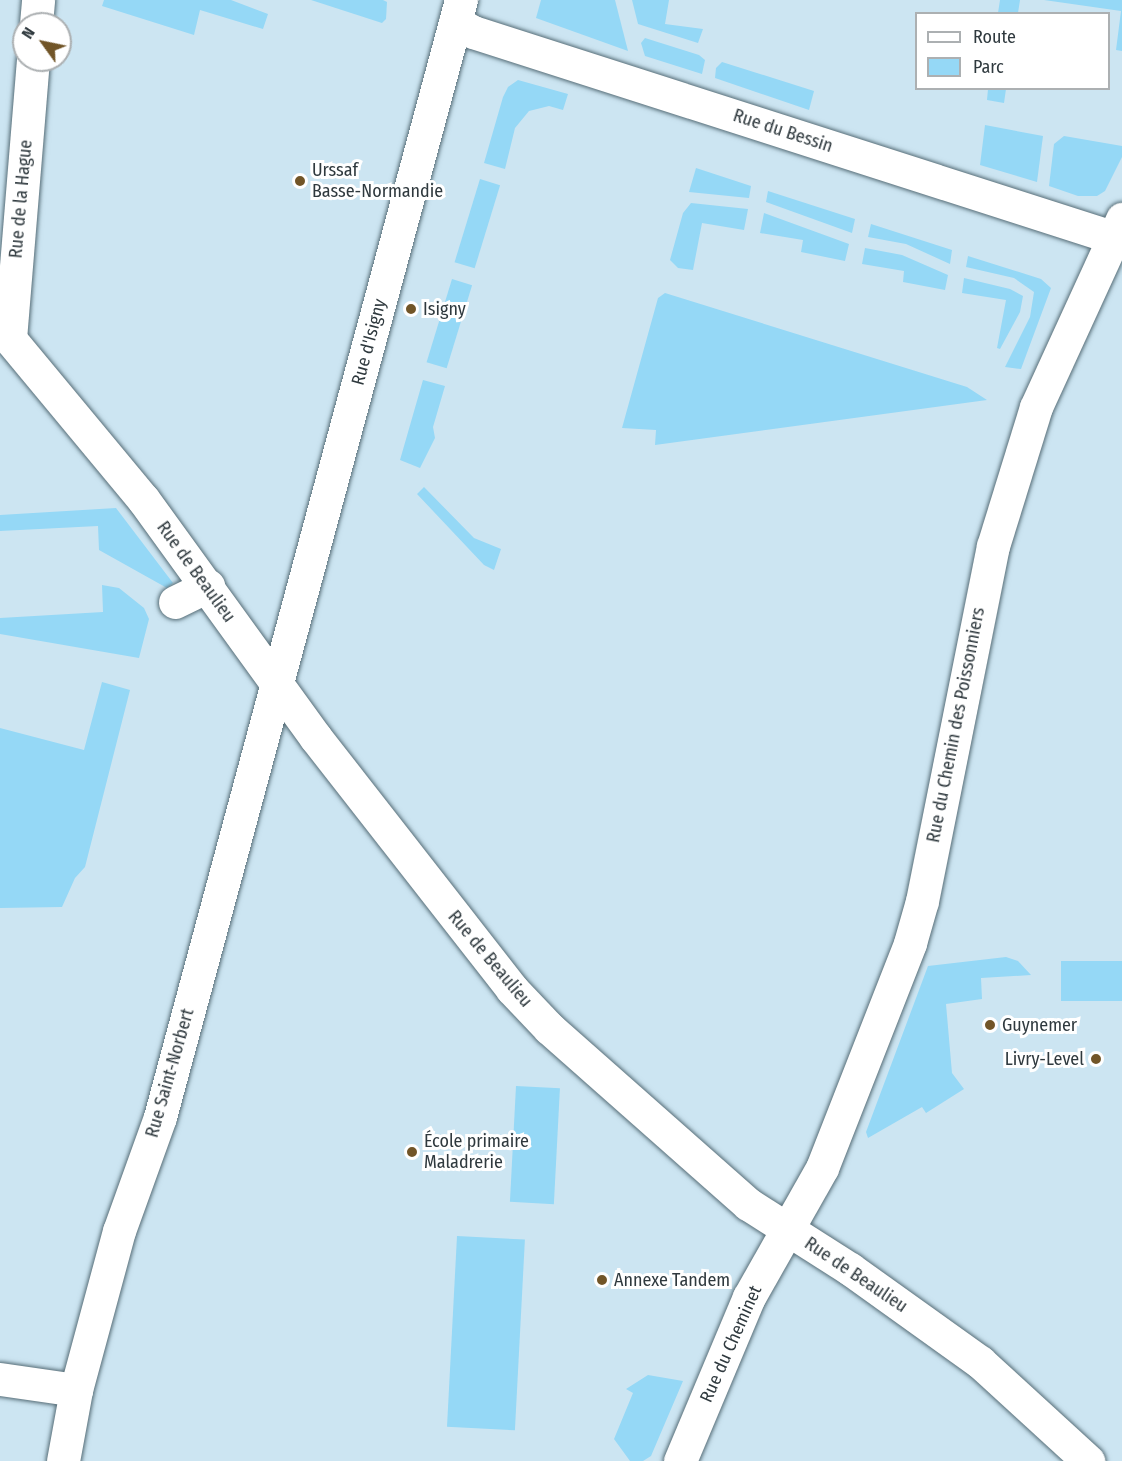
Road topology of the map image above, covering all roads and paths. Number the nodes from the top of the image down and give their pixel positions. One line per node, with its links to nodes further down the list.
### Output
1 (458, 11): 3 (street, Rue du Bessin); 7 (street, Rue d'Isigny)
2 (32, 72): 4 (street, Rue de la Hague)
3 (1117, 228): 8 (street, Rue du Chemin des Poissonniers)
4 (5, 339): 5 (street, Rue de Beaulieu)
5 (207, 586): 6 (street); 7 (street, Rue de Beaulieu)
6 (175, 602)
7 (276, 683): 8 (street, Rue de Beaulieu); 10 (street, Rue Saint-Norbert)
8 (788, 1229): 12 (street, Rue du Cheminet); 13 (street, Rue de Beaulieu)
9 (0, 1378): 10 (street)
10 (76, 1390): 11 (street, Rue Saint-Norbert)
11 (63, 1461)
12 (680, 1461)
13 (1088, 1461)

